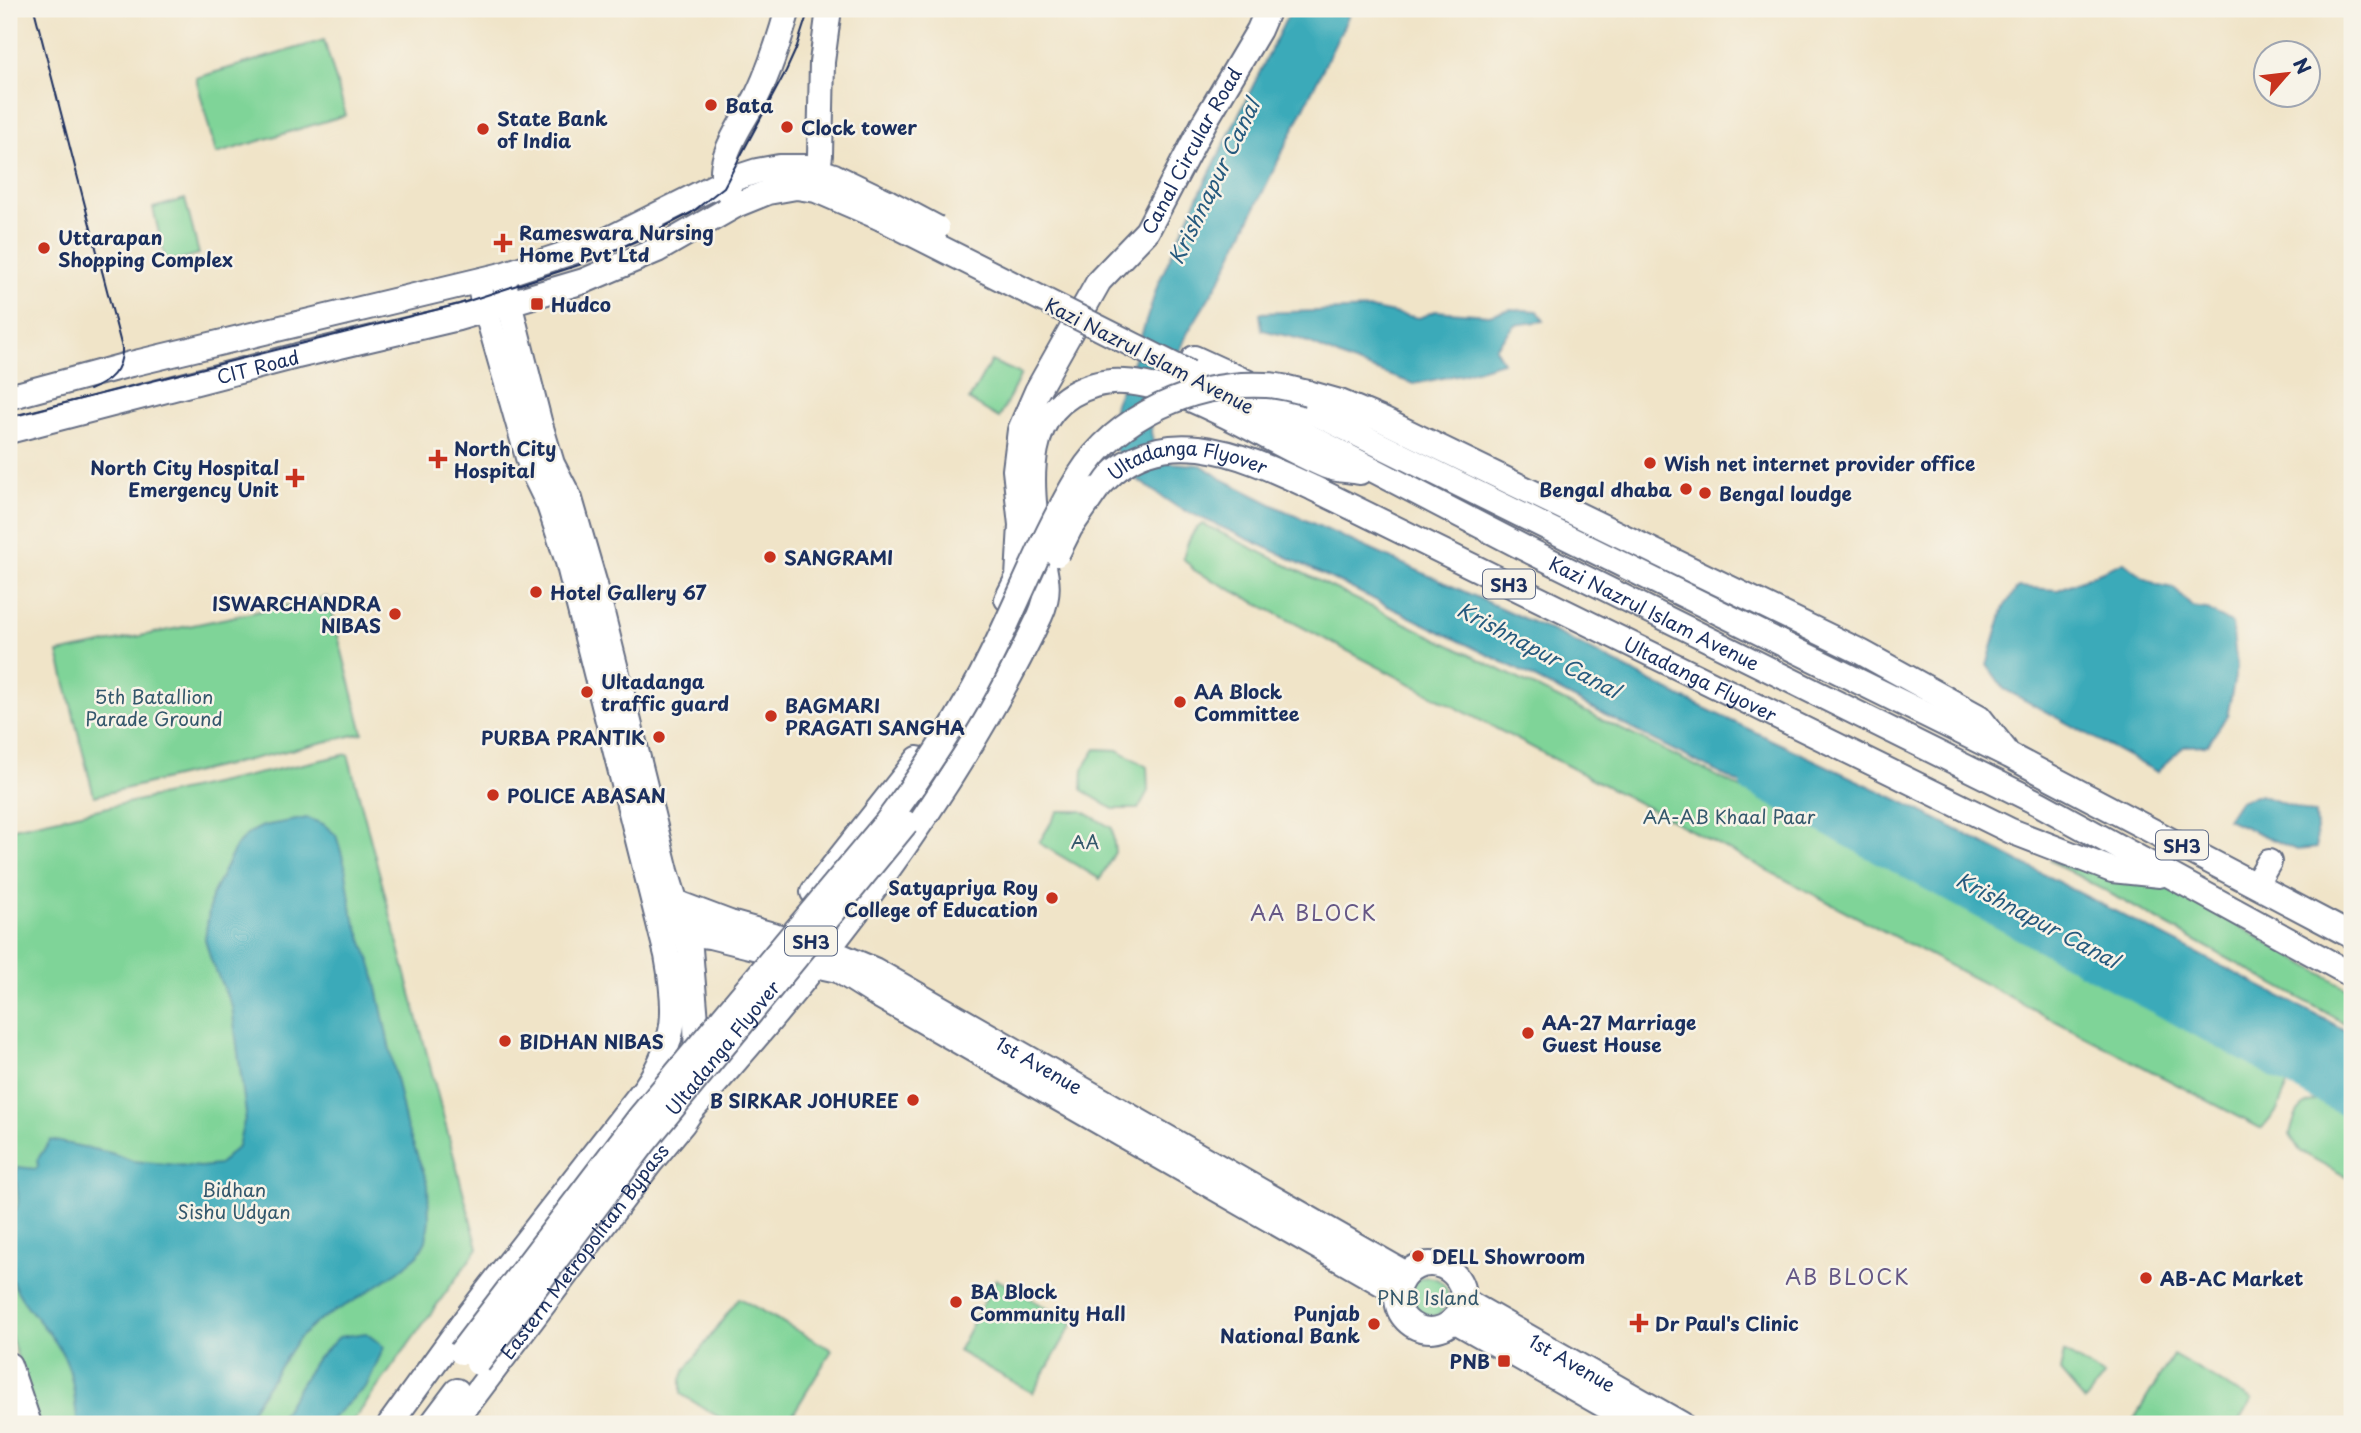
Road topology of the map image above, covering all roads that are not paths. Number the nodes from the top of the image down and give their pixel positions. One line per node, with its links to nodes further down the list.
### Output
1 (788, 9): 5 (main road)
2 (829, 9): 4 (main road)
3 (1268, 9): 21 (main road, Canal Circular Road)
4 (817, 180): 5 (main road); 6 (main road, CIT Road); 10 (main road, Kazi Nazrul Islam Avenue, bridge)
5 (723, 182): 6 (main road); 7 (main road)
6 (736, 205): 9 (main road, CIT Road)
7 (502, 275): 8 (main road); 9 (main road)
8 (478, 282): 9 (main road); 11 (main road)
9 (498, 307): 12 (main road, CIT Road); 18 (main road)
10 (1191, 365): 13 (main road, Kazi Nazrul Islam Avenue); 14 (main road, Kazi Nazrul Islam Avenue)
11 (9, 397)
12 (9, 431)
13 (1387, 477): 16 (main road, Kazi Nazrul Islam Avenue); 22 (main road)
14 (2010, 756): 17 (main road, Kazi Nazrul Islam Avenue / SH3); 27 (main road, Ultadanga Flyover / SH3, bridge)
15 (2269, 862): 17 (main road)
16 (2176, 877): 23 (main road, Kazi Nazrul Islam Avenue / SH3); 27 (main road, Ultadanga Flyover / SH3, bridge)
17 (2256, 884): 20 (main road, Kazi Nazrul Islam Avenue / SH3)
18 (665, 902): 19 (main road); 21 (main road)
19 (672, 931): 21 (main road); 24 (main road, Eastern Metropolitan Bypass); 31 (main road)
20 (2352, 936)
21 (771, 943): 22 (main road)
22 (821, 957): 24 (main road); 25 (main road)
23 (2352, 975)
24 (689, 1114): 34 (main road, Eastern Metropolitan Bypass)
25 (1401, 1283): 26 (main road); 26 (main road)
26 (1459, 1310): 29 (main road, 1st Avenue); 35 (main road, 1st Avenue)
27 (470, 1357): 32 (main road, Ultadanga Flyover / SH3); 33 (main road, Ultadanga Flyover / SH3)
28 (9, 1365): 30 (main road)
29 (1656, 1418): 36 (main road, 1st Avenue)
30 (29, 1424)
31 (390, 1424)
32 (408, 1424)
33 (432, 1424)
34 (453, 1424)
35 (1637, 1424)
36 (1681, 1424)

